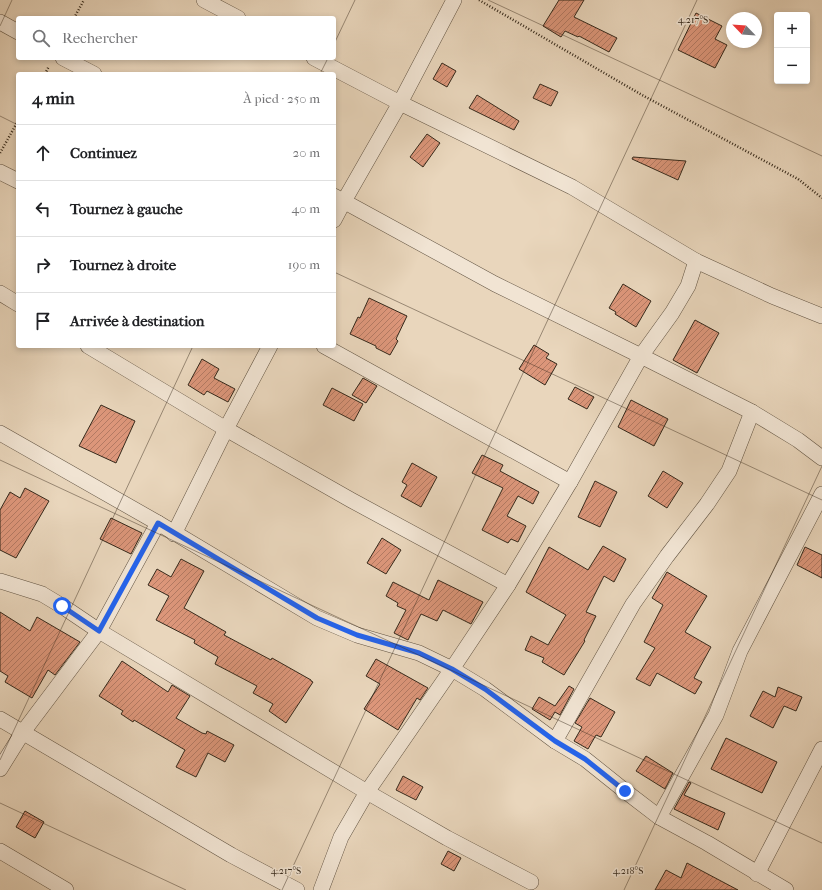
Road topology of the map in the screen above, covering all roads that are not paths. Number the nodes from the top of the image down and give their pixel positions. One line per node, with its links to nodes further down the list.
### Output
1 (204, 0): 3 (street)
2 (454, 0): 9 (street)
3 (234, 16)
4 (0, 22): 5 (street)
5 (16, 31)
6 (67, 60): 8 (street)
7 (318, 60): 9 (street)
8 (90, 72)
9 (400, 103): 12 (street); 14 (street)
10 (0, 172): 11 (street)
11 (16, 180)
12 (339, 198): 13 (street); 21 (street)
13 (336, 211)
14 (696, 261): 17 (street); 21 (street)
15 (0, 293): 16 (street)
16 (16, 303)
17 (822, 316)
18 (91, 348): 23 (street)
19 (269, 348): 23 (street)
20 (328, 348): 26 (street)
21 (641, 356): 22 (street); 26 (street)
22 (752, 412): 25 (street); 36 (street)
23 (226, 429): 29 (street); 31 (street)
24 (0, 433): 28 (street)
25 (822, 458)
26 (570, 482): 31 (street)
27 (822, 494): 40 (street)
28 (158, 523): 29 (street); 32 (street)
29 (174, 534): 33 (street)
30 (0, 581): 32 (street)
31 (508, 585): 33 (street)
32 (99, 631): 35 (street); 39 (street)
33 (452, 669): 36 (street); 39 (street)
34 (0, 719): 35 (street)
35 (23, 732): 38 (street); 45 (street)
36 (555, 741): 40 (street)
37 (822, 749): 42 (street)
38 (0, 769)
39 (367, 792): 43 (street); 46 (street)
40 (659, 817): 42 (street)
41 (0, 851): 44 (street)
42 (757, 874): 47 (street)
43 (531, 882)
44 (66, 890)
45 (297, 890)
46 (321, 890)
47 (786, 890)

